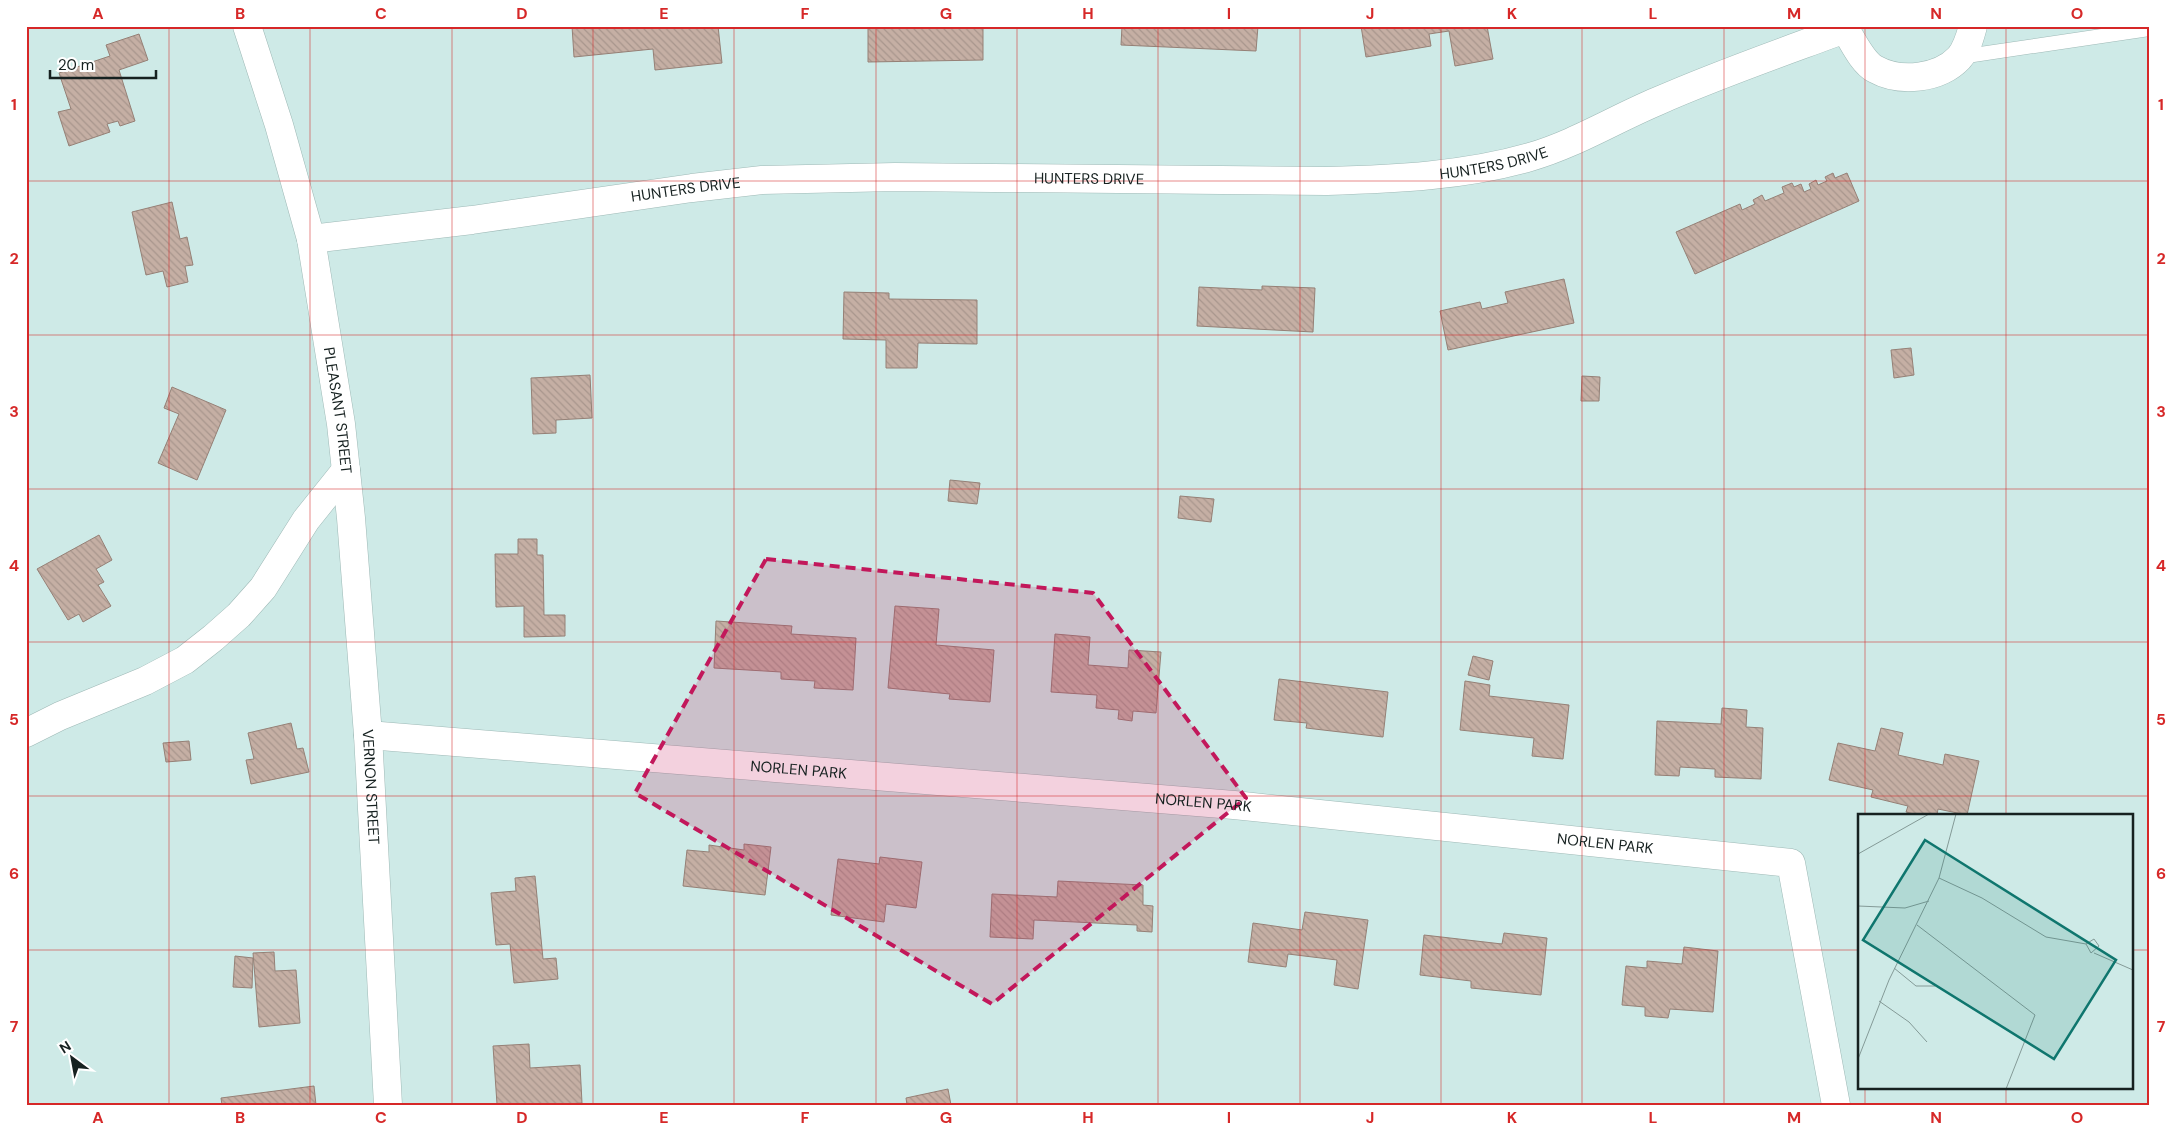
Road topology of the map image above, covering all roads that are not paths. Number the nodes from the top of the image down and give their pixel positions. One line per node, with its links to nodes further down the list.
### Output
1 (247, 26): 6 (street, PLEASANT STREET)
2 (1973, 26): 5 (street, HUNTERS DRIVE)
3 (1845, 28): 5 (street, HUNTERS DRIVE); 6 (street, HUNTERS DRIVE)
4 (2149, 29): 5 (lane)
5 (1959, 57)
6 (311, 239): 7 (street, PLEASANT STREET)
7 (346, 470): 8 (street, PLEASANT STREET); 9 (street, VERNON STREET)
8 (26, 733)
9 (368, 735): 10 (street, VERNON STREET); 11 (street, NORLEN PARK)
10 (388, 1105)
11 (1836, 1105)

